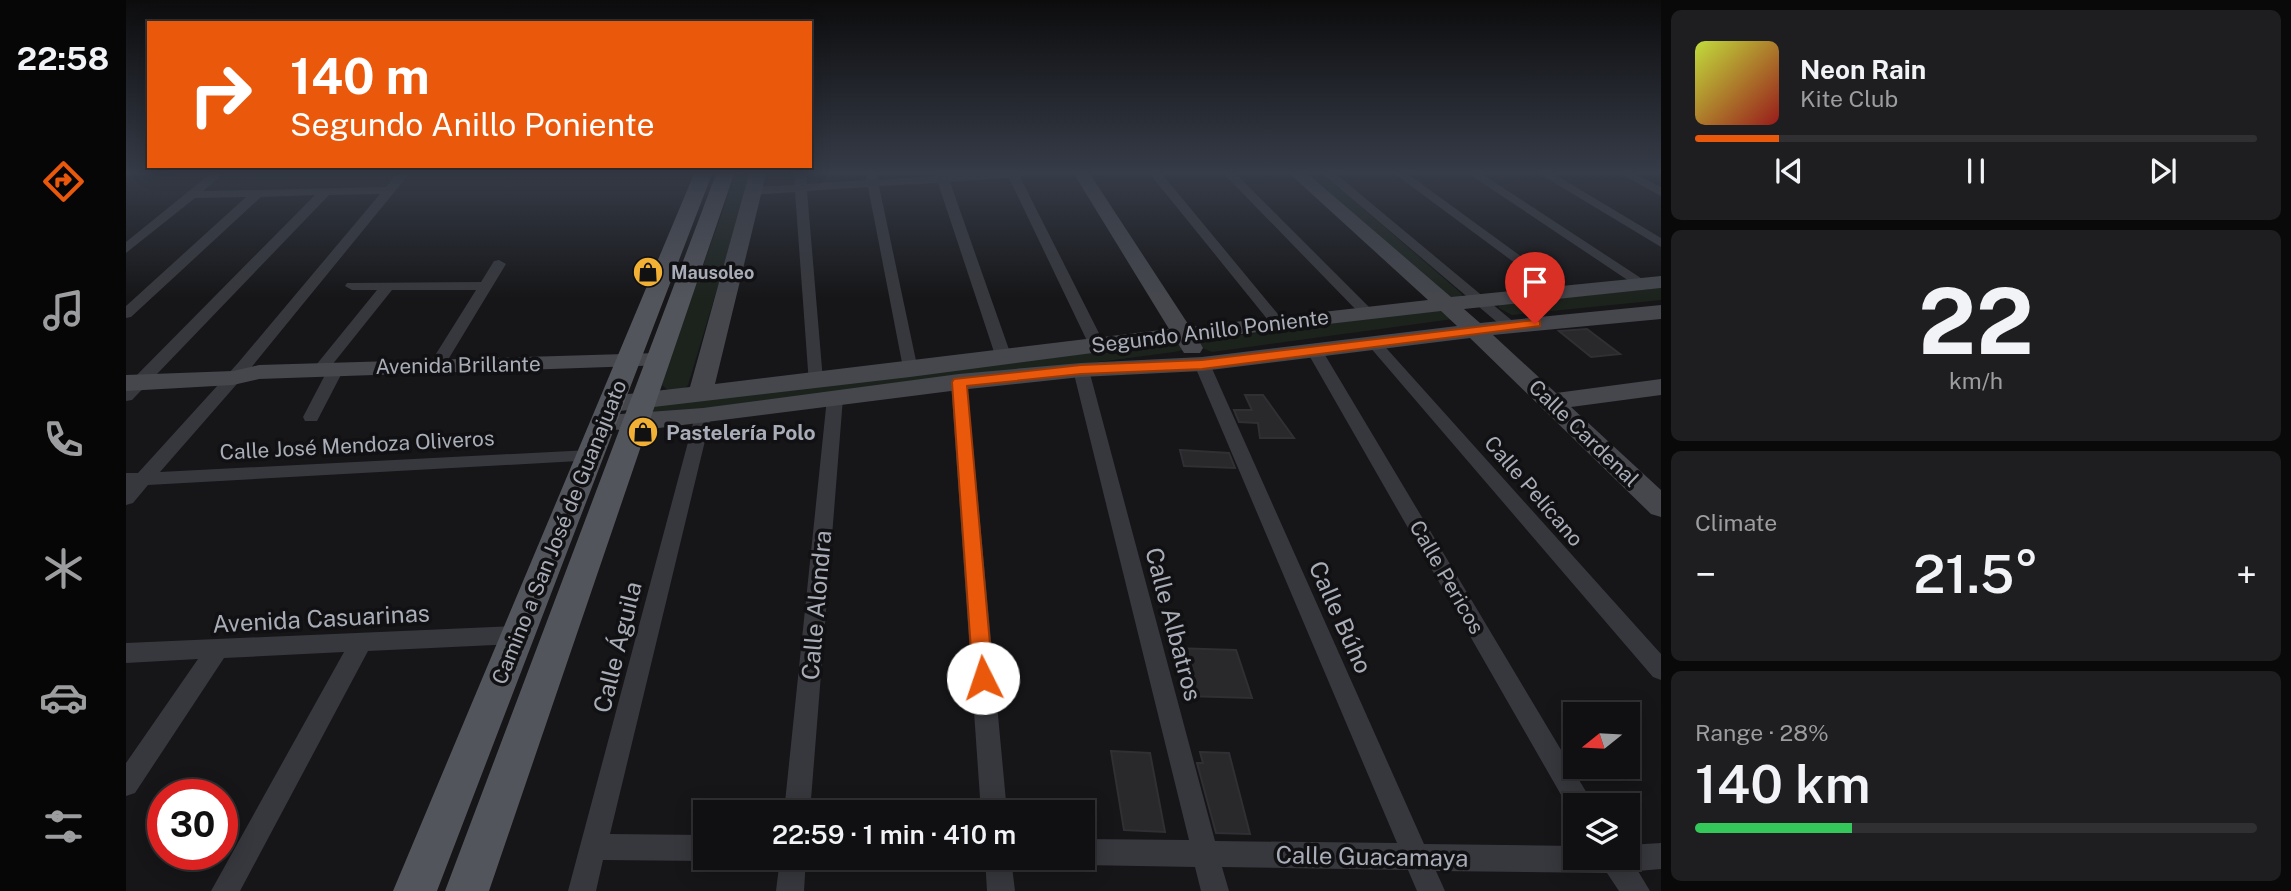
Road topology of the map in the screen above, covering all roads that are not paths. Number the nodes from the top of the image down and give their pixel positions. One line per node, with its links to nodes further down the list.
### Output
1 (166, 216): 21 (street)
2 (233, 216): 34 (street)
3 (301, 216): 51 (street)
4 (369, 216): 50 (street)
5 (686, 216): 44 (main road, Camino a San José de Guanajuato)
6 (710, 216): 43 (main road, Camino a San José de Guanajuato)
7 (747, 216): 57 (main road)
8 (803, 216): 52 (street)
9 (879, 216): 48 (street)
10 (955, 216): 42 (street)
11 (1033, 216): 40 (street)
12 (1108, 216): 38 (main road)
13 (1190, 216): 35 (street)
14 (1271, 216): 33 (street)
15 (1345, 216): 31 (main road, Calle Cardenal)
16 (1378, 216): 30 (street)
17 (1458, 216): 29 (street)
18 (1543, 216): 25 (street)
19 (1615, 216): 22 (street)
20 (126, 237): 21 (street)
21 (141, 237): 23 (street)
22 (1661, 243)
23 (126, 249)
24 (499, 264): 28 (street)
25 (1652, 283): 29 (main road, Segundo Anillo Poniente)
26 (352, 286): 27 (street)
27 (388, 286): 28 (street); 47 (street)
28 (486, 286): 46 (street)
29 (1563, 292): 30 (main road, Segundo Anillo Poniente)
30 (1478, 300): 31 (main road, Segundo Anillo Poniente); 36 (street)
31 (1444, 304): 33 (main road, Segundo Anillo Poniente); 37 (main road, Calle Cardenal)
32 (1661, 312): 36 (main road, Segundo Anillo Poniente)
33 (1367, 313): 35 (main road, Segundo Anillo Poniente)
34 (126, 314)
35 (1277, 322): 38 (main road, Segundo Anillo Poniente)
36 (1510, 326): 37 (main road, Segundo Anillo Poniente)
37 (1476, 331): 39 (main road, Segundo Anillo Poniente); 56 (main road, Calle Cardenal)
38 (1184, 335): 40 (main road, Segundo Anillo Poniente); 45 (main road)
39 (1374, 343): 41 (main road, Segundo Anillo Poniente); 69 (street, Calle Pelícano)
40 (1097, 345): 42 (main road, Segundo Anillo Poniente)
41 (1314, 349): 45 (main road, Segundo Anillo Poniente); 71 (street, Calle Pericos)
42 (1004, 358): 48 (main road, Segundo Anillo Poniente)
43 (658, 360): 44 (main road, Avenida Brillante); 58 (main road, Camino a San José de Guanajuato)
44 (627, 361): 46 (main road, Avenida Brillante); 59 (main road, Camino a San José de Guanajuato)
45 (1202, 364): 49 (main road, Segundo Anillo Poniente); 79 (street, Calle Búho)
46 (437, 365): 47 (main road, Avenida Brillante)
47 (328, 369): 50 (main road, Avenida Brillante); 60 (street)
48 (910, 370): 52 (main road, Segundo Anillo Poniente)
49 (1081, 370): 53 (main road, Segundo Anillo Poniente); 77 (street, Calle Albatros)
50 (246, 372): 51 (main road, Avenida Brillante); 62 (street)
51 (134, 380)
52 (815, 380): 57 (main road, Segundo Anillo Poniente)
53 (959, 382): 55 (main road, Segundo Anillo Poniente); 73 (street)
54 (1661, 387): 56 (main road)
55 (835, 398): 57 (main road, Segundo Anillo Poniente); 72 (street, Calle Alondra)
56 (1552, 402): 63 (main road, Calle Cardenal)
57 (702, 405): 58 (main road, Segundo Anillo Poniente); 74 (street, Calle Águila)
58 (639, 412): 59 (main road, Segundo Anillo Poniente); 87 (main road, Camino a San José de Guanajuato)
59 (607, 413): 61 (main road, Camino a San José de Guanajuato)
60 (311, 417)
61 (590, 456): 62 (street, Calle José Mendoza Oliveros); 65 (main road, Camino a San José de Guanajuato)
62 (134, 480): 64 (street)
63 (1655, 494)
64 (126, 498)
65 (518, 635): 66 (street, Avenida Casuarinas); 86 (main road, Camino a San José de Guanajuato)
66 (361, 643): 67 (street, Avenida Casuarinas); 85 (street)
67 (218, 649): 68 (street, Avenida Casuarinas); 70 (street)
68 (126, 653)
69 (1661, 670)
70 (126, 784)
71 (1574, 793)
72 (798, 800)
73 (993, 800)
74 (593, 847): 75 (street); 88 (street, Calle Águila)
75 (693, 848)
76 (1095, 852): 77 (street, Calle Guacamaya)
77 (1206, 854): 79 (street, Calle Guacamaya); 91 (street, Calle Albatros)
78 (1661, 856): 80 (street, Calle Guacamaya)
79 (1418, 857): 81 (street, Calle Guacamaya); 92 (street, Calle Búho)
80 (1640, 857)
81 (1563, 858)
82 (792, 870): 89 (street)
83 (999, 870): 90 (street)
84 (1621, 870): 93 (street)
85 (225, 891)
86 (415, 891)
87 (467, 891)
88 (582, 891)
89 (790, 891)
90 (1000, 891)
91 (1215, 891)
92 (1431, 891)
93 (1636, 891)

